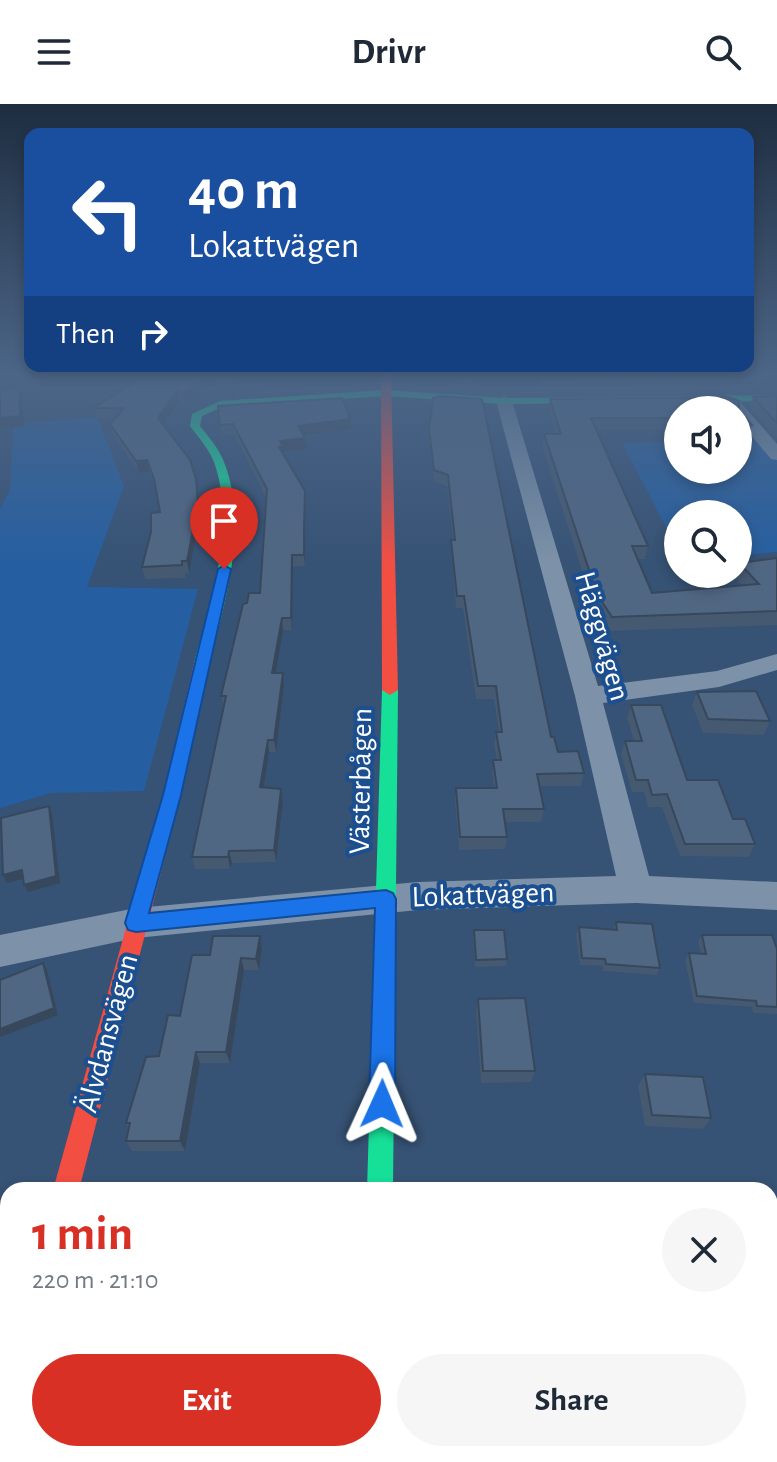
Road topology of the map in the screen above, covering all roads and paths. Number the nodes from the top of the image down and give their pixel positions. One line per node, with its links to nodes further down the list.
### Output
1 (202, 436): 11 (street, Älvdansvägen)
2 (387, 436): 10 (street, Västerbågen)
3 (514, 436): 7 (street, Häggvägen)
4 (761, 436): 5 (street)
5 (777, 455)
6 (777, 662): 7 (street)
7 (588, 696): 8 (street, Häggvägen)
8 (636, 889): 9 (street, Lokattvägen); 10 (street, Lokattvägen)
9 (777, 896)
10 (386, 899): 11 (street, Lokattvägen); 14 (street, Västerbågen)
11 (136, 923): 12 (street, Lokattvägen); 13 (street, Älvdansvägen)
12 (0, 951)
13 (68, 1182)
14 (380, 1182)

